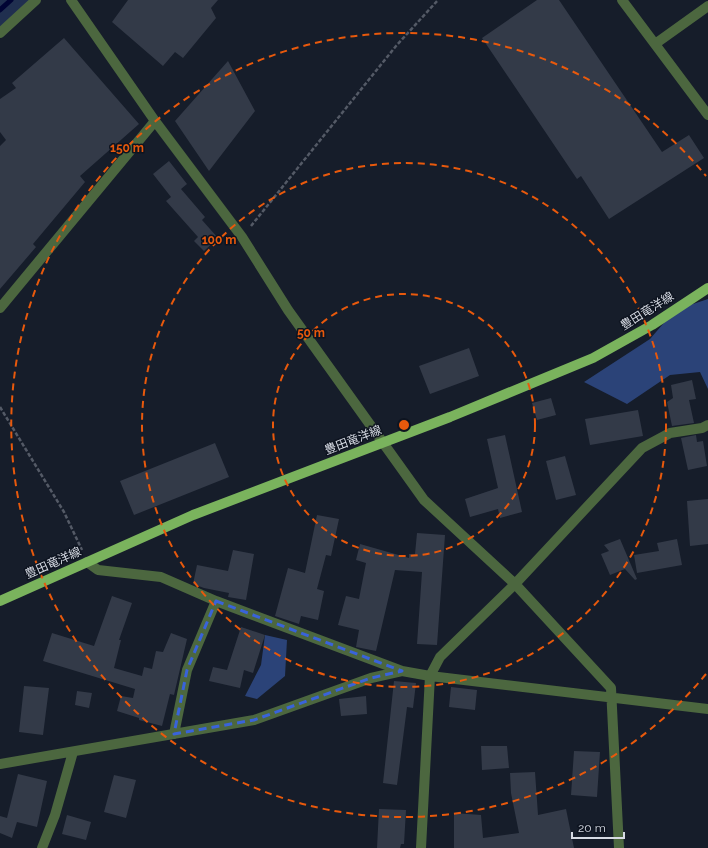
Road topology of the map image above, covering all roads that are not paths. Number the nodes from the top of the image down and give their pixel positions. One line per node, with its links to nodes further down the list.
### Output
1 (36, 0): 5 (street)
2 (71, 0): 8 (street)
3 (622, 0): 6 (street)
4 (708, 6): 6 (street)
5 (0, 33)
6 (655, 44): 7 (street)
7 (708, 115)
8 (155, 121): 10 (street); 12 (street)
9 (708, 288): 12 (main road, 豊田竜洋線)
10 (0, 308)
11 (708, 426): 14 (street)
12 (384, 442): 13 (main road, 豊田竜洋線); 14 (street)
13 (87, 562): 15 (main road, 豊田竜洋線); 16 (street)
14 (515, 584): 18 (street); 19 (street)
15 (0, 601)
16 (216, 601): 17 (street); 21 (street)
17 (402, 671): 18 (street); 21 (street)
18 (430, 676): 19 (street); 25 (street)
19 (612, 698): 20 (street); 26 (street)
20 (708, 709)
21 (174, 734): 22 (street)
22 (73, 752): 23 (street); 24 (street)
23 (0, 764)
24 (42, 848)
25 (421, 848)
26 (619, 848)

